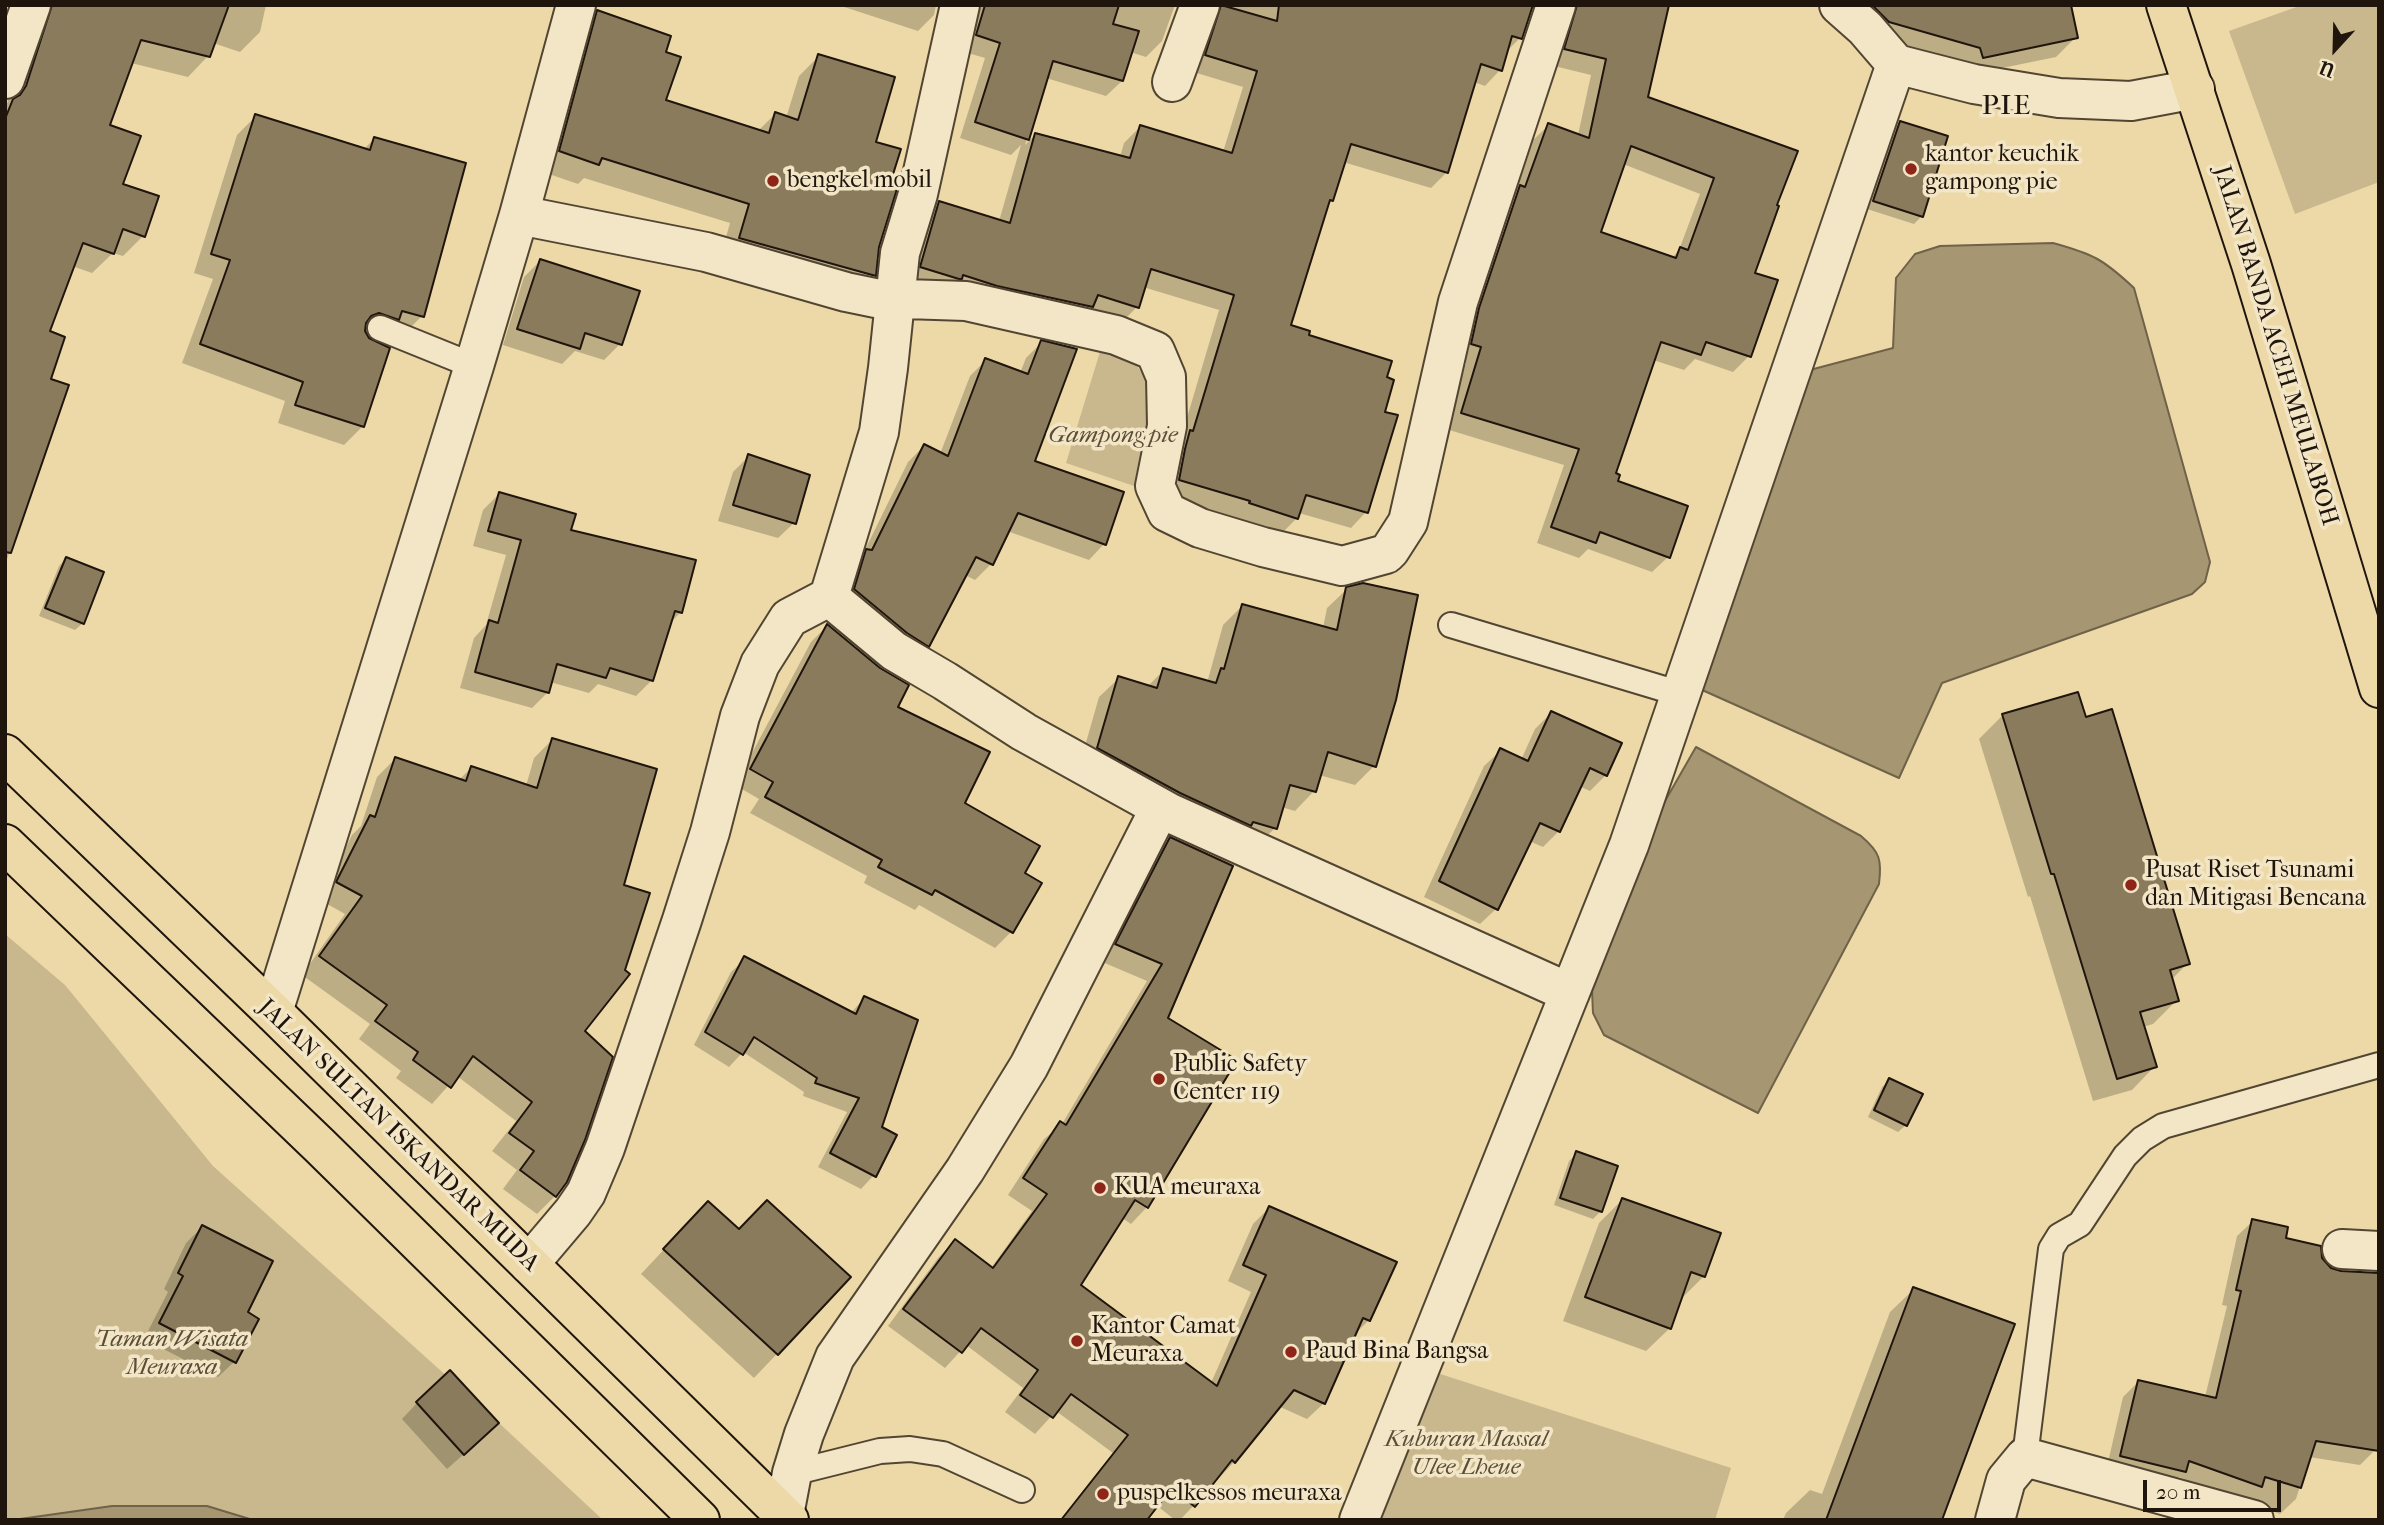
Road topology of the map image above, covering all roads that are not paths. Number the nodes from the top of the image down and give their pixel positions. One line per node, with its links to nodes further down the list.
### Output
1 (31, 5): 9 (street)
2 (576, 5): 12 (street)
3 (960, 5): 13 (street)
4 (1200, 5): 10 (street)
5 (1556, 5): 13 (street)
6 (1839, 5): 8 (street)
7 (2166, 5): 11 (highway, JALAN BANDA ACEH MEULABOH)
8 (1896, 64): 11 (street); 19 (street)
9 (5, 79)
10 (1172, 82)
11 (2194, 89): 18 (highway, JALAN BANDA ACEH MEULABOH)
12 (519, 215): 13 (street); 15 (street)
13 (896, 299): 16 (street)
14 (380, 328): 15 (lane)
15 (474, 366): 24 (street)
16 (829, 597): 21 (street); 26 (street)
17 (1451, 625): 19 (lane)
18 (2379, 688)
19 (1681, 694): 23 (street)
20 (5, 754): 24 (highway, JALAN SULTAN ISKANDAR MUDA)
21 (1160, 808): 23 (street); 28 (street)
22 (5, 844): 31 (highway)
23 (1570, 993): 32 (street)
24 (273, 1012): 26 (highway, JALAN SULTAN ISKANDAR MUDA)
25 (2379, 1065): 27 (lane)
26 (529, 1264): 30 (highway, JALAN SULTAN ISKANDAR MUDA)
27 (2025, 1457): 33 (street); 34 (street)
28 (792, 1473): 29 (lane); 30 (street)
29 (1022, 1490)
30 (787, 1517)
31 (700, 1520)
32 (1359, 1520)
33 (1995, 1520)
34 (2254, 1520)

